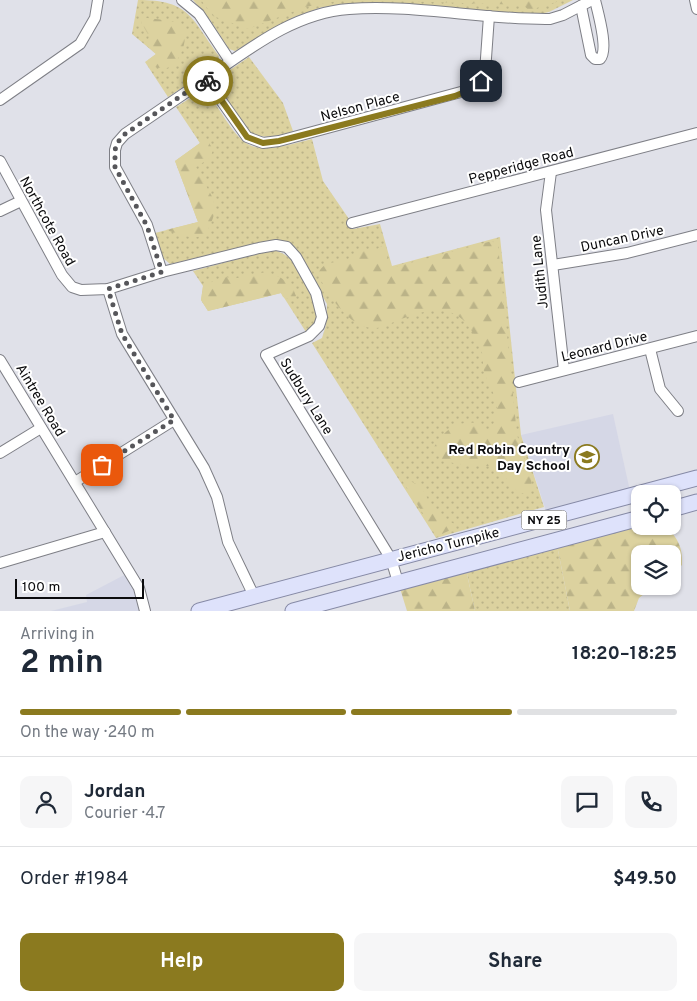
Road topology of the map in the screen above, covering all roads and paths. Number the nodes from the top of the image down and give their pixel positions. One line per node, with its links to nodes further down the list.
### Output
1 (98, 0): 10 (street)
2 (182, 0): 8 (street)
3 (594, 0): 5 (street); 5 (street)
4 (695, 0): 6 (street)
5 (582, 6): 7 (street)
6 (697, 9)
7 (489, 16): 8 (street); 9 (street, Nelson Place)
8 (230, 61): 9 (street)
9 (206, 79): 19 (street)
10 (0, 100)
11 (697, 133): 13 (street, Pepperidge Road)
12 (0, 161): 14 (street, Northcote Road)
13 (551, 172): 16 (street, Pepperidge Road); 18 (street, Judith Lane)
14 (21, 201): 15 (street); 20 (street, Northcote Road)
15 (0, 211)
16 (352, 224)
17 (697, 235): 18 (street, Duncan Drive)
18 (553, 265): 24 (street, Judith Lane)
19 (162, 272): 20 (street, Northcote Road); 36 (street, Sudbury Lane)
20 (108, 289): 27 (street)
21 (697, 336): 22 (street, Leonard Drive)
22 (650, 349): 24 (street, Leonard Drive); 26 (street)
23 (0, 360): 28 (street, Aintree Road)
24 (564, 370): 25 (street, Leonard Drive)
25 (518, 382)
26 (678, 411)
27 (174, 420): 31 (street); 39 (street)
28 (41, 428): 29 (street); 31 (street, Aintree Road)
29 (0, 453)
30 (697, 478): 36 (main road, Jericho Turnpike / NY 25)
31 (75, 482): 35 (street, Aintree Road)
32 (697, 502): 33 (main road)
33 (681, 506)
34 (631, 520): 38 (main road, Jericho Turnpike / NY 25)
35 (105, 532): 37 (street); 40 (street, Aintree Road)
36 (391, 559): 38 (street, Sudbury Lane); 39 (main road, Jericho Turnpike / NY 25)
37 (0, 563)
38 (398, 582): 42 (main road, Jericho Turnpike / NY 25)
39 (254, 596): 41 (main road, Jericho Turnpike / NY 25)
40 (145, 611)
41 (199, 611)
42 (293, 611)

